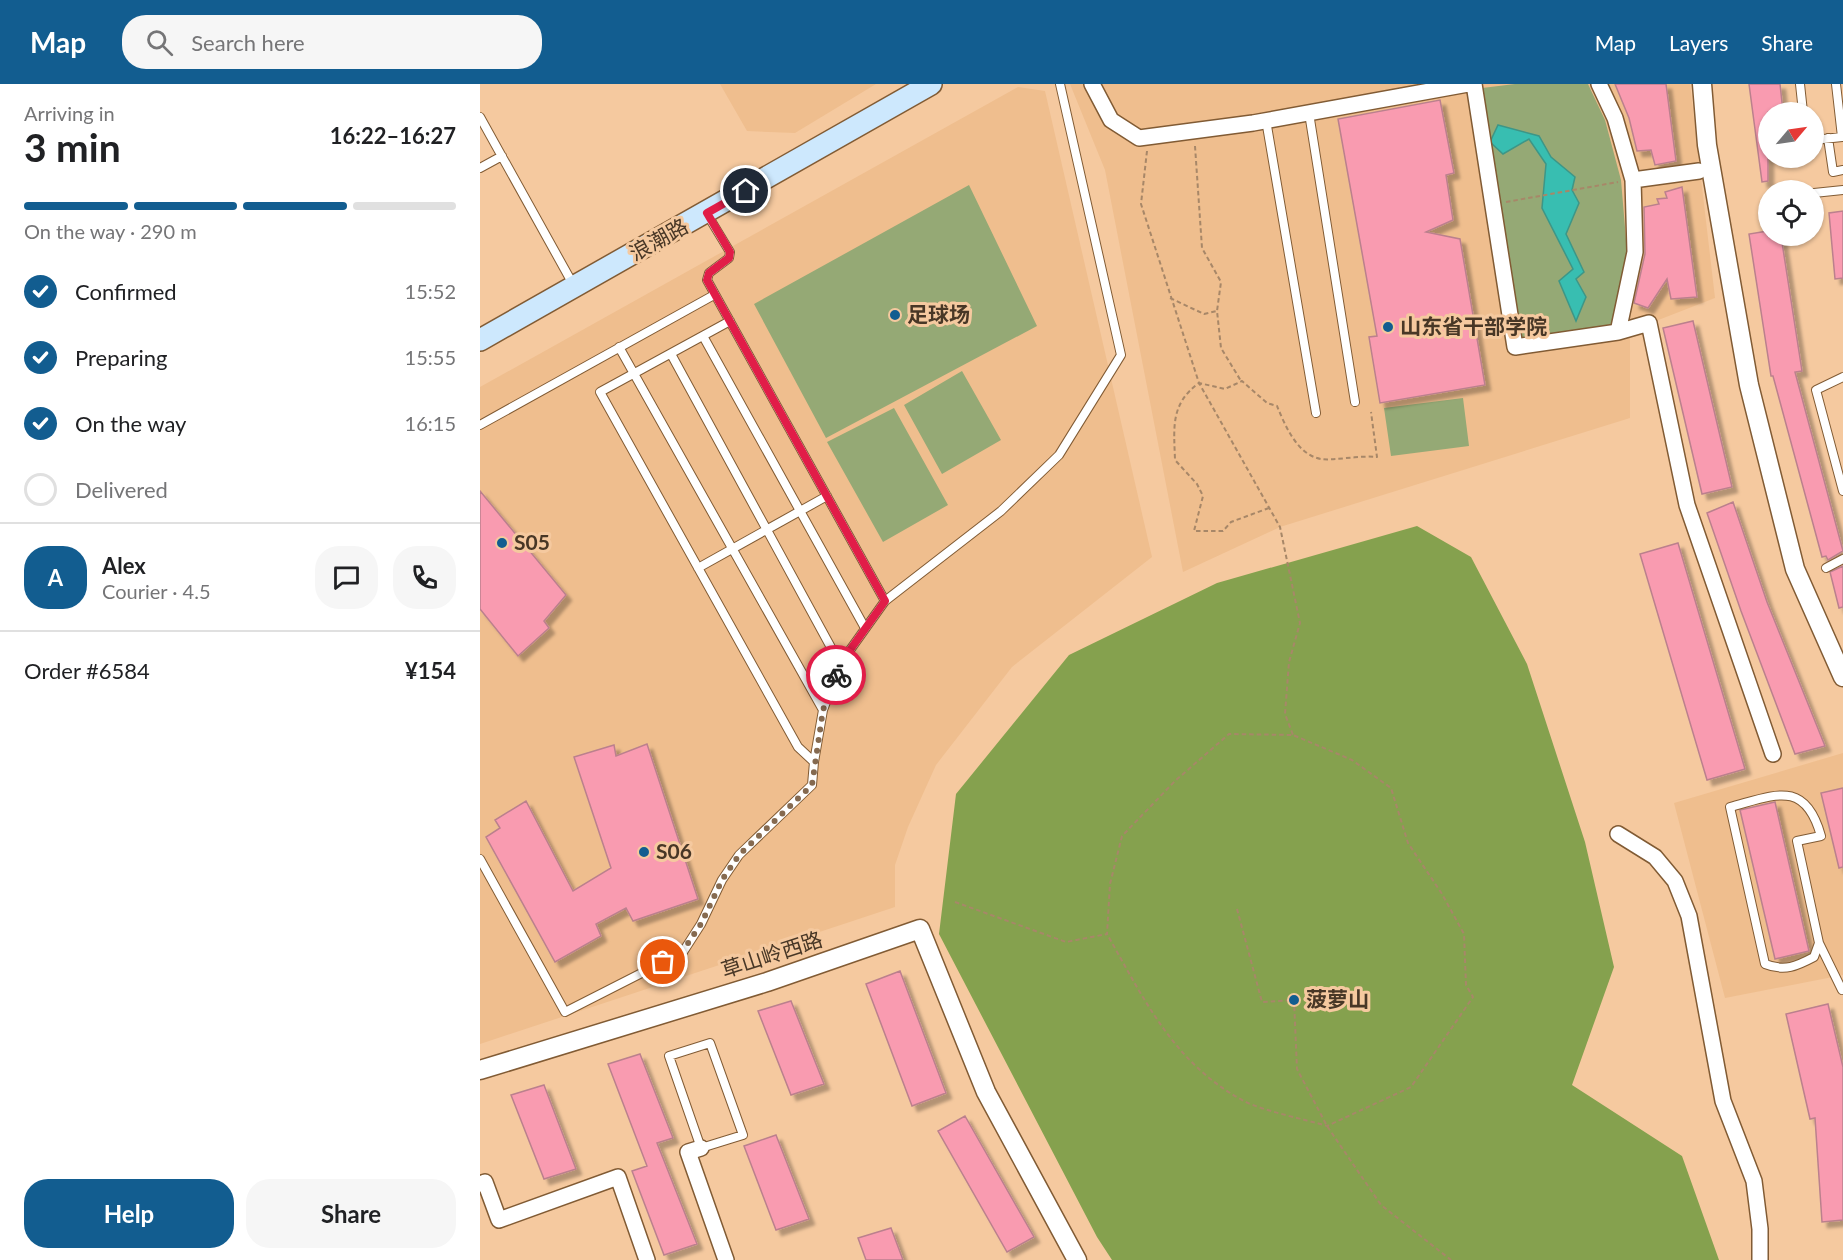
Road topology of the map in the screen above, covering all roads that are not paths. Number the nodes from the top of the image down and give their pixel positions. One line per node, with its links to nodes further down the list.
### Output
1 (931, 84): 23 (main road, 浪潮路)
2 (1060, 84): 45 (lane)
3 (1092, 84): 13 (street)
4 (1467, 84): 11 (street)
5 (1474, 84): 27 (street)
6 (1599, 84): 20 (street)
7 (1702, 84): 48 (street)
8 (1800, 84): 10 (lane)
9 (1836, 84): 14 (lane)
10 (1802, 102)
11 (1309, 113): 13 (street); 34 (lane)
12 (480, 117): 16 (lane)
13 (1266, 120): 35 (lane)
14 (1828, 138): 15 (lane); 18 (lane)
15 (1824, 139)
16 (502, 156): 17 (lane); 24 (lane)
17 (480, 168)
18 (1843, 170)
19 (1699, 171): 20 (street)
20 (1633, 180): 27 (street)
21 (1843, 190): 22 (lane)
22 (1824, 192)
23 (707, 213): 24 (main road, 浪潮路); 25 (lane)
24 (575, 288): 29 (main road, 浪潮路)
25 (714, 295): 26 (lane); 30 (lane)
26 (730, 321): 28 (lane); 38 (lane)
27 (1618, 332): 50 (street)
28 (703, 336): 31 (lane); 39 (lane)
29 (480, 340)
30 (620, 347): 32 (lane); 36 (lane)
31 (671, 354): 32 (lane); 40 (lane)
32 (634, 373): 41 (lane); 44 (lane)
33 (1843, 377): 37 (lane)
34 (1355, 402)
35 (1316, 413)
36 (480, 425)
37 (1843, 491)
38 (827, 496): 39 (lane); 45 (lane)
39 (800, 511): 40 (lane); 46 (lane)
40 (767, 530): 41 (lane); 47 (lane)
41 (732, 549): 44 (lane); 49 (lane)
42 (1843, 559): 43 (lane)
43 (1826, 567)
44 (698, 568): 51 (lane)
45 (885, 601): 46 (lane)
46 (864, 628): 47 (lane)
47 (840, 664): 49 (lane)
48 (1843, 677)
49 (823, 710): 51 (lane)
50 (1773, 754)
51 (814, 762): 53 (lane)
52 (1618, 834): 62 (street)
53 (480, 859)
54 (1819, 942): 54 (lane); 55 (lane)
55 (1843, 991)
56 (480, 1070): 61 (street, 草山岭西路)
57 (701, 1148): 57 (lane); 60 (street)
58 (480, 1184): 59 (street)
59 (647, 1260)
60 (726, 1260)
61 (1077, 1260)
62 (1760, 1260)

